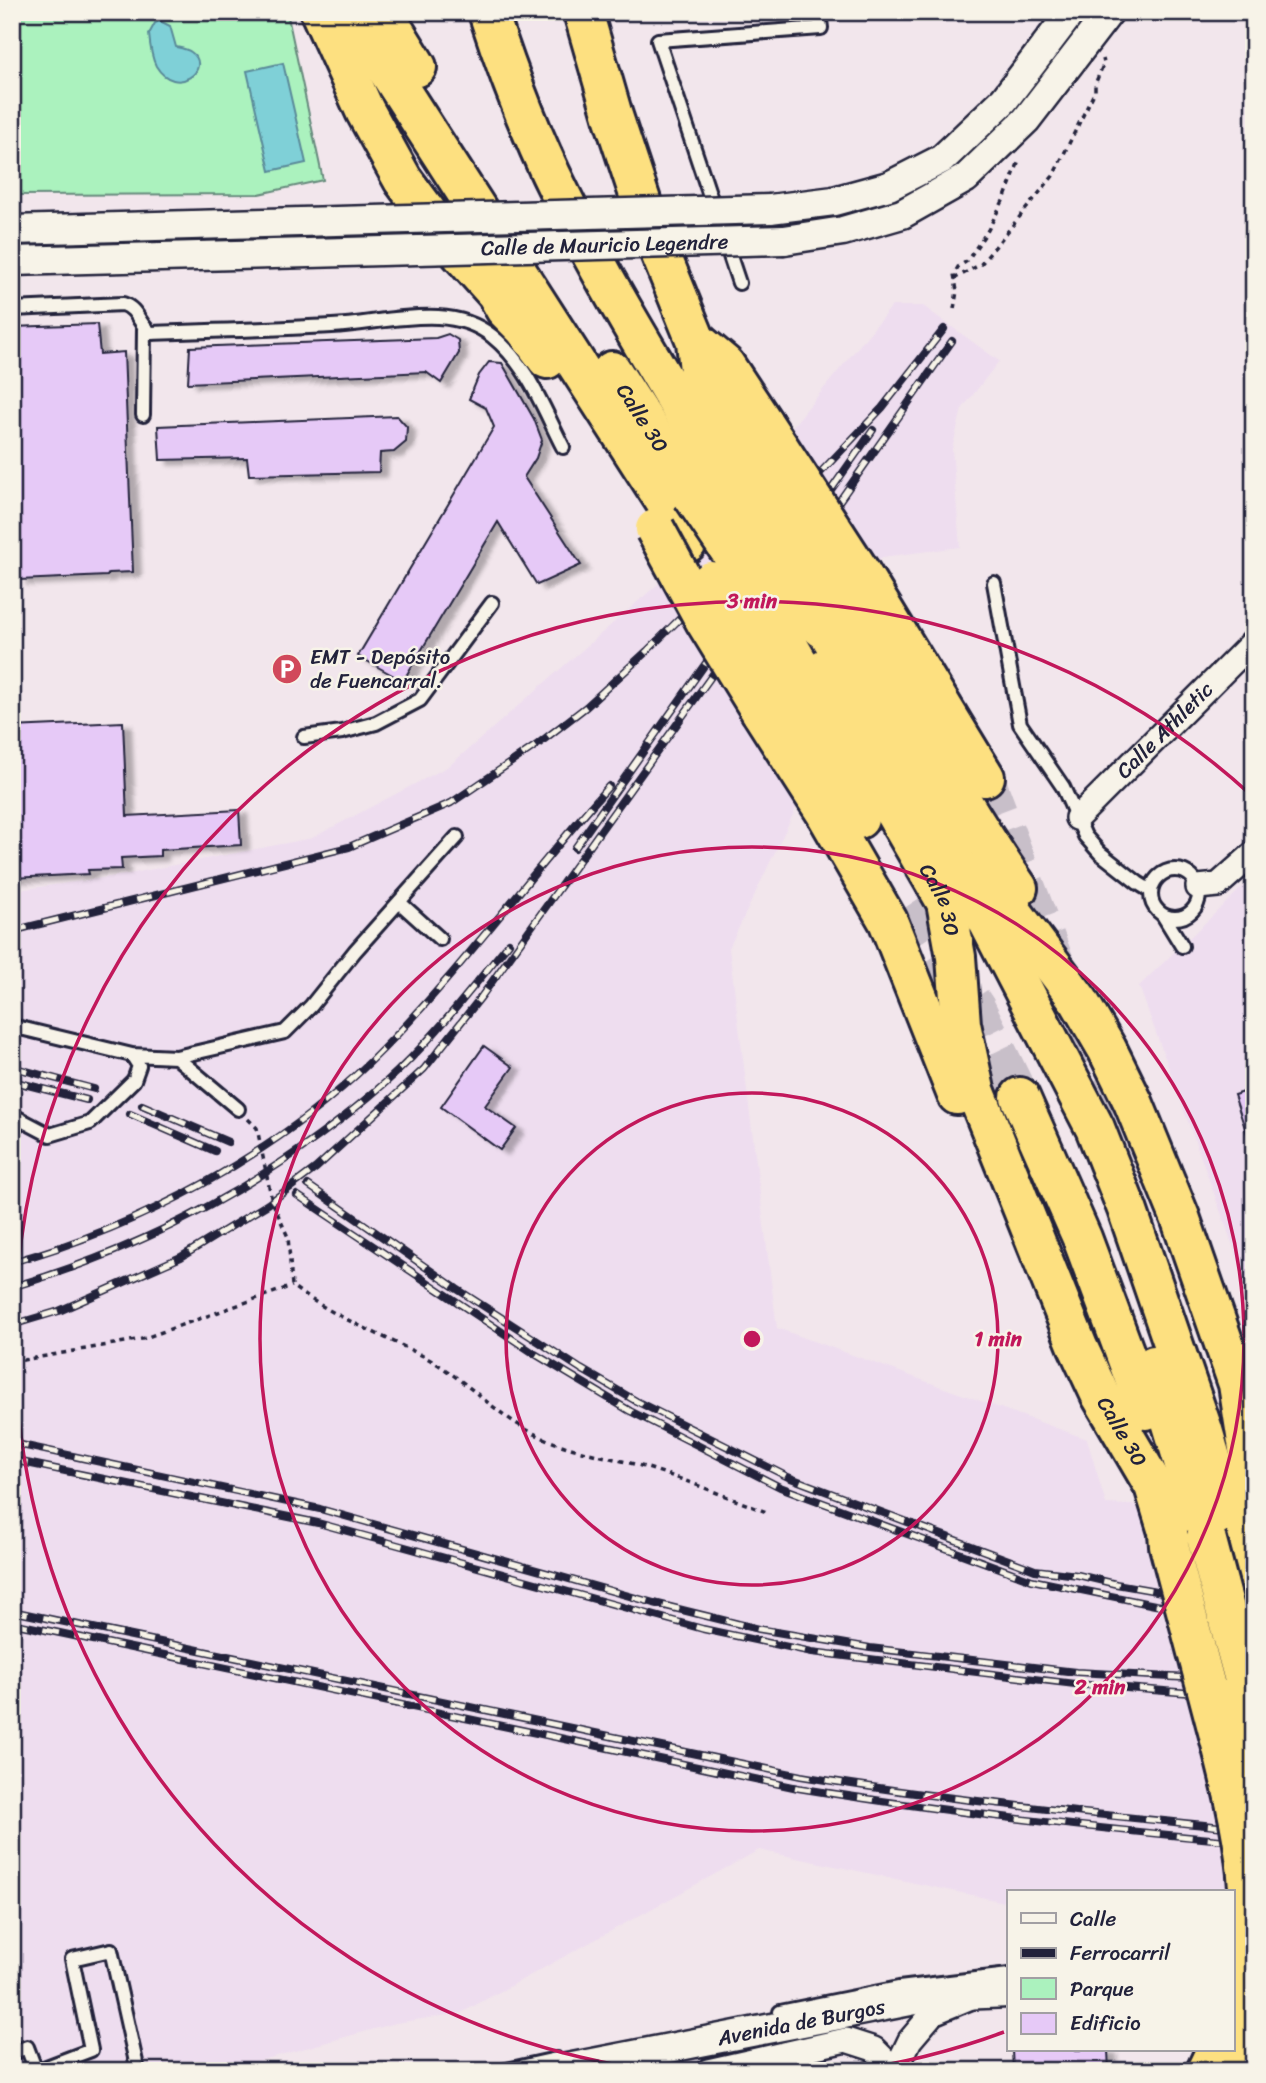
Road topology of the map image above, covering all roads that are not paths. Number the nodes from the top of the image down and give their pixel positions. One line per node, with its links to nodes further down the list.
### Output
1 (320, 12): 16 (highway)
2 (350, 12): 16 (highway)
3 (383, 12): 16 (highway, Calle 30)
4 (488, 12): 16 (highway)
5 (583, 12): 16 (highway)
6 (820, 12): 11 (lane)
7 (1072, 12): 9 (street, Calle de Mauricio Legendre, bridge)
8 (1109, 12): 10 (street, Calle de Mauricio Legendre, bridge)
9 (12, 230)
10 (12, 261)
11 (739, 283)
12 (12, 309): 13 (lane)
13 (144, 329): 14 (lane); 15 (lane)
14 (143, 415)
15 (563, 447)
16 (703, 489): 19 (highway, bridge); 19 (highway); 21 (highway, Calle 30, bridge); 21 (highway, bridge)
17 (994, 583): 24 (lane)
18 (492, 603): 22 (lane)
19 (840, 603): 23 (highway); 41 (highway); 43 (highway); 44 (highway)
20 (1254, 640): 24 (street, Calle Athletic)
21 (779, 687): 30 (highway); 42 (highway)
22 (304, 737)
23 (985, 777)
24 (1077, 818): 28 (lane)
25 (457, 837): 29 (lane)
26 (1254, 853): 27 (street)
27 (1198, 887): 28 (lane); 31 (lane)
28 (1151, 891): 31 (lane)
29 (399, 902): 32 (lane); 36 (lane)
30 (928, 903): 42 (highway, Calle 30); 44 (highway)
31 (1163, 915): 33 (lane)
32 (440, 939)
33 (1182, 946)
34 (12, 1026): 35 (lane)
35 (132, 1055): 36 (lane); 39 (lane, bridge)
36 (177, 1056): 38 (lane)
37 (1020, 1097): 44 (highway)
38 (238, 1109)
39 (12, 1115)
40 (1117, 1124): 44 (highway)
41 (1254, 1369)
42 (1093, 1380): 44 (highway, Calle 30)
43 (1254, 1487)
44 (1211, 1535): 45 (highway); 46 (highway, bridge); 47 (highway, bridge); 48 (highway); 49 (highway); 58 (highway, Calle 30, bridge)
45 (1254, 1605)
46 (1254, 1718)
47 (1254, 1755)
48 (1254, 1793)
49 (1254, 1828)
50 (1234, 1962): 51 (lane)
51 (1254, 1962)
52 (1007, 1975): 56 (lane)
53 (1234, 1990): 58 (street)
54 (1007, 1993): 55 (street, Avenida de Burgos)
55 (975, 1996): 60 (street); 64 (street, Avenida de Burgos)
56 (772, 2014)
57 (720, 2024): 63 (lane)
58 (1239, 2035)
59 (12, 2053): 61 (lane)
60 (895, 2070): 65 (street, Avenida de Burgos)
61 (36, 2071): 62 (lane)
62 (138, 2071)
63 (502, 2071)
64 (552, 2071)
65 (708, 2071)

